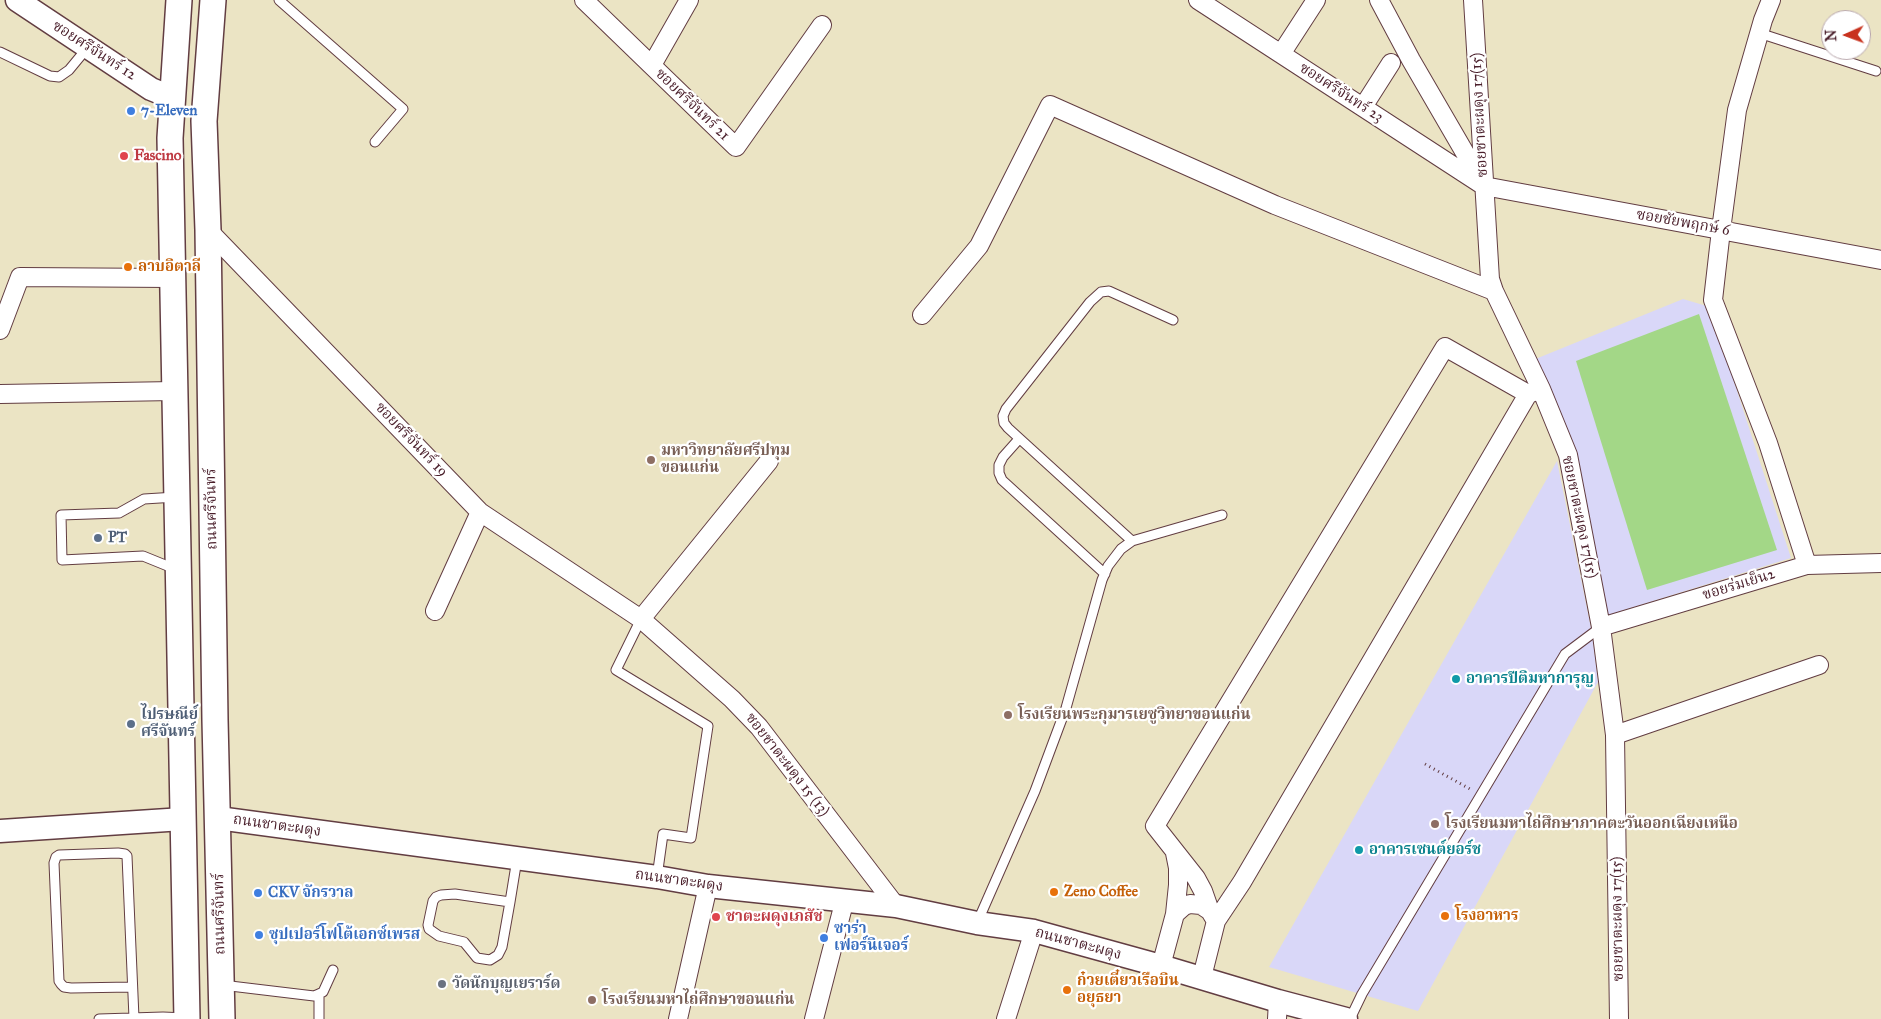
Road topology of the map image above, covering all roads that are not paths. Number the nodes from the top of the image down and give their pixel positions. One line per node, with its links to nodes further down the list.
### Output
1 (17, 0): 14 (street, ซอยศรีจันทร์ 12)
2 (179, 0): 20 (main road)
3 (213, 0): 22 (main road, ถนนศรีจันทร์)
4 (279, 0): 23 (lane)
5 (584, 0): 18 (street, ซอยศรีจันทร์ 21)
6 (689, 0): 18 (street)
7 (1316, 0): 16 (street)
8 (1379, 0): 24 (street)
9 (1473, 0): 24 (street, ซอยชาตะผดุง 17(15))
10 (1771, 0): 13 (street)
11 (1202, 1): 16 (street, ซอยศรีจันทร์ 23)
12 (822, 25): 18 (street, ซอยศรีจันทร์ 21)
13 (1759, 33): 19 (lane); 26 (street)
14 (88, 47): 15 (lane); 20 (street, ซอยศรีจันทร์ 12)
15 (0, 52)
16 (1281, 54): 21 (street, ซอยศรีจันทร์ 23)
17 (1391, 63): 21 (street)
18 (652, 66)
19 (1876, 71)
20 (173, 98): 22 (main road); 28 (main road)
21 (1363, 107): 24 (street, ซอยศรีจันทร์ 23)
22 (206, 109): 25 (main road, ถนนศรีจันทร์)
23 (375, 142)
24 (1484, 186): 26 (street, ซอยชัยพฤกษ์ 6); 29 (street, ซอยชาตะผดุง 17(15))
25 (208, 230): 39 (street, ซอยศรีจันทร์ 19); 51 (main road, ถนนศรีจันทร์)
26 (1721, 230): 27 (street, ซอยชัยพฤกษ์ 6); 43 (street)
27 (1881, 260)
28 (172, 278): 32 (street); 33 (main road)
29 (1494, 291): 30 (street); 34 (street, ซอยชาตะผดุง 17(15))
30 (922, 315)
31 (1173, 320): 36 (lane)
32 (0, 330)
33 (174, 391): 35 (street); 38 (main road)
34 (1534, 392): 48 (street, ซอยชาตะผดุง 17(15)); 54 (street); 62 (street)
35 (0, 394)
36 (1019, 439): 41 (lane); 45 (lane)
37 (769, 461): 47 (street)
38 (177, 497): 44 (main road); 44 (lane)
39 (480, 512): 46 (street); 47 (street, ซอยศรีจันทร์ 19)
40 (1222, 515): 41 (lane)
41 (1132, 541): 45 (lane)
42 (1881, 562): 43 (street, ขอยร่มเย็น2)
43 (1807, 565): 48 (street, ขอยร่มเย็น2)
44 (178, 570): 52 (main road)
45 (1105, 574): 63 (lane)
46 (435, 610)
47 (641, 619): 56 (lane); 60 (street, ซอยชาตะผดุง 15 (13))
48 (1601, 627): 50 (street, ซอยชาตะผดุง 17(15)); 81 (lane)
49 (1819, 666): 50 (street)
50 (1615, 735): 82 (street, ซอยชาตะผดุง 17(15))
51 (218, 818): 52 (main road, ถนนชาตะผดุง); 55 (street, ถนนชาตะผดุง); 68 (main road, ถนนศรีจันทร์)
52 (183, 819): 53 (street, ถนนชาตะผดุง); 73 (main road)
53 (0, 828)
54 (1175, 853): 61 (street); 62 (street)
55 (518, 858): 56 (street, ถนนชาตะผดุง); 59 (lane)
56 (657, 877): 57 (street, ถนนชาตะผดุง)
57 (708, 886): 58 (street, ถนนชาตะผดุง); 77 (street)
58 (845, 899): 60 (street, ถนนชาตะผดุง); 78 (street)
59 (510, 902): 59 (lane)
60 (896, 906): 63 (street, ถนนชาตะผดุง)
61 (1175, 914): 62 (street); 65 (street)
62 (1213, 916): 67 (street)
63 (976, 922): 64 (street, ถนนชาตะผดุง)
64 (1034, 931): 65 (street, ถนนชาตะผดุง); 79 (street)
65 (1160, 966): 67 (street, ถนนชาตะผดุง)
66 (332, 970): 70 (lane)
67 (1202, 977): 71 (street, ถนนชาตะผดุง)
68 (222, 985): 70 (lane); 74 (main road, ถนนศรีจันทร์)
69 (132, 987): 69 (lane); 72 (lane)
70 (319, 995): 76 (lane)
71 (1277, 1010): 80 (street, ถนนชาตะผดุง)
72 (134, 1018): 73 (lane); 75 (lane)
73 (186, 1018): 74 (main road)
74 (222, 1018)
75 (99, 1019)
76 (319, 1019)
77 (678, 1019)
78 (814, 1019)
79 (1006, 1019)
80 (1346, 1019)
81 (1350, 1019)
82 (1619, 1019)

